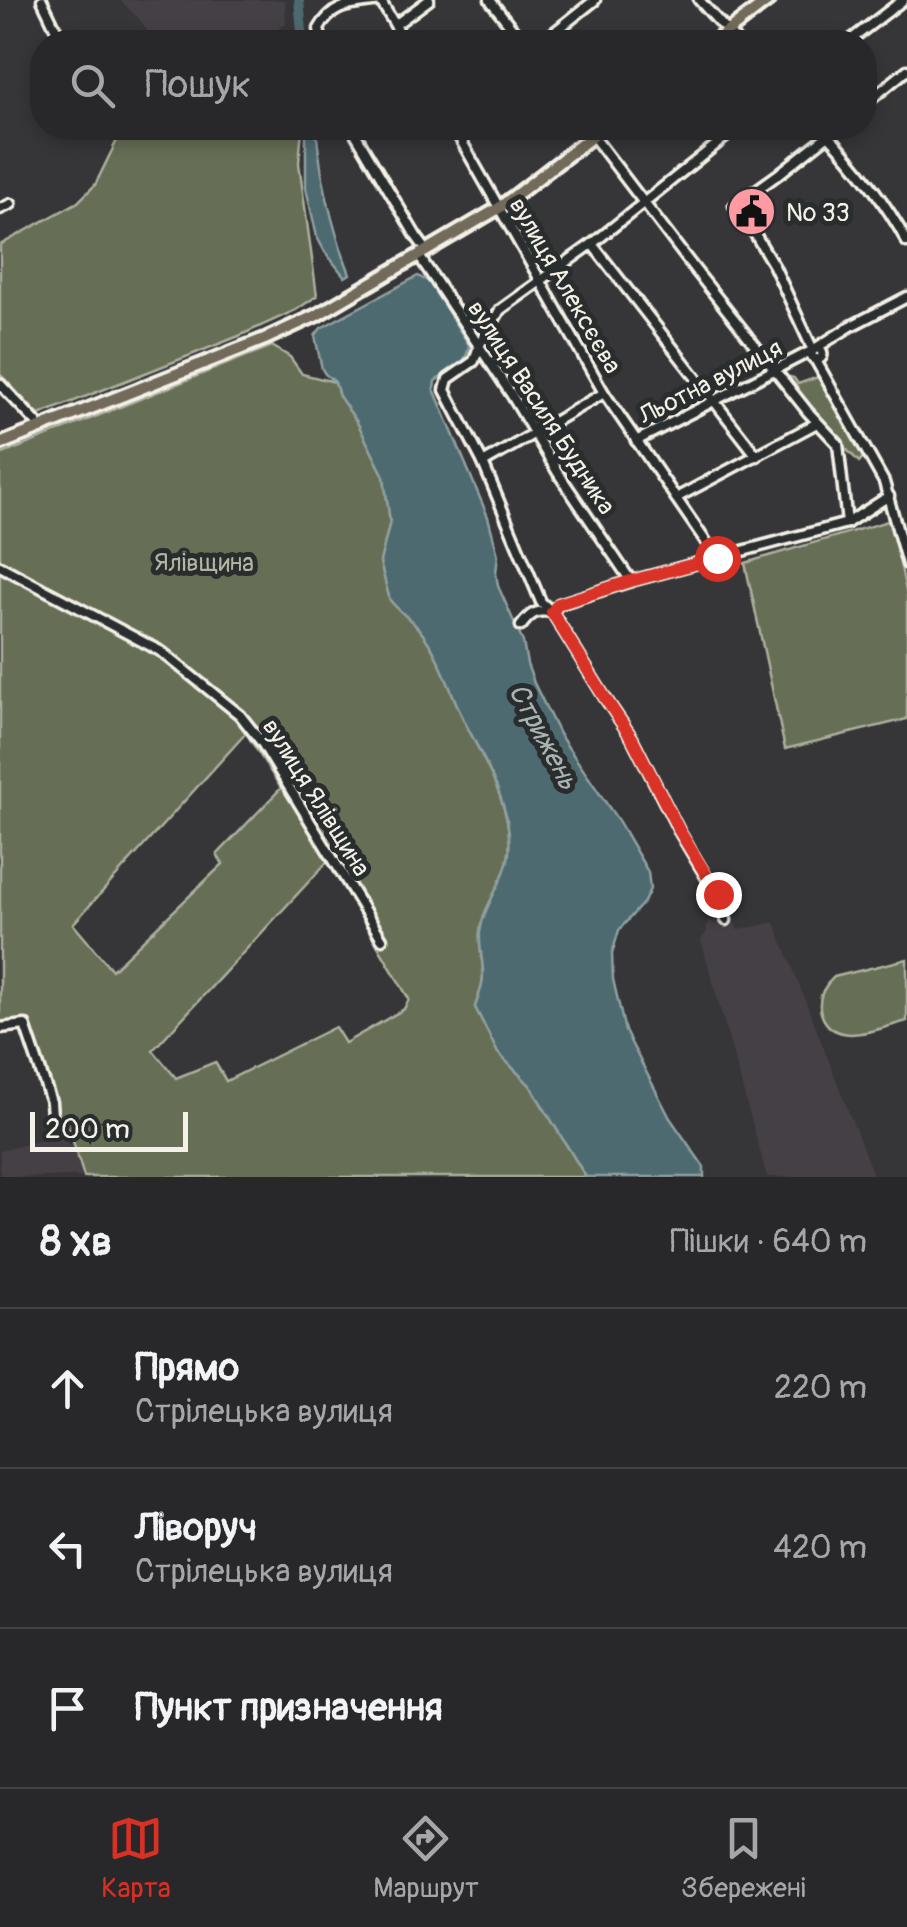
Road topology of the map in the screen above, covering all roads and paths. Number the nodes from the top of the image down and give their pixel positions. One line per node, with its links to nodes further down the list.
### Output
1 (42, 0): 12 (street)
2 (429, 0): 11 (street)
3 (490, 0): 15 (street)
4 (595, 0): 10 (street)
5 (699, 0): 17 (street)
6 (769, 0): 18 (main road)
7 (903, 0): 19 (street)
8 (380, 1): 11 (street); 13 (street)
9 (574, 3): 10 (street)
10 (578, 14): 16 (street)
11 (395, 25): 14 (street)
12 (56, 30)
13 (319, 30)
14 (398, 30)
15 (514, 30)
16 (557, 30)
17 (725, 30)
18 (730, 30)
19 (864, 30)
20 (907, 70): 21 (street)
21 (877, 95)
22 (359, 140): 35 (street, вулиця Василя Будника)
23 (461, 140): 31 (street, вулиця Алексєєва)
24 (582, 140): 31 (main road)
25 (601, 140): 29 (street)
26 (721, 140): 29 (street)
27 (815, 140): 39 (street)
28 (833, 140): 33 (street)
29 (644, 203): 34 (street); 40 (street)
30 (10, 204): 32 (street)
31 (498, 208): 35 (main road); 36 (street, вулиця Алексєєва)
32 (0, 210)
33 (907, 242)
34 (592, 244): 36 (street); 43 (street)
35 (423, 253): 38 (street, вулиця Василя Будника); 48 (main road)
36 (540, 283): 38 (street); 42 (street, вулиця Алексєєва)
37 (907, 297): 39 (street, Льотна вулиця)
38 (479, 346): 46 (street, вулиця Василя Будника); 50 (street)
39 (817, 354): 40 (street, Льотна вулиця); 51 (street, Льотна вулиця)
40 (775, 369): 43 (street, Льотна вулиця); 45 (street)
41 (0, 384): 44 (street)
42 (604, 393): 46 (street); 47 (street, вулиця Алексєєва)
43 (715, 400): 47 (street, Льотна вулиця); 49 (street)
44 (36, 422)
45 (818, 423): 49 (street); 53 (street)
46 (534, 434): 50 (street); 57 (street, вулиця Василя Будника)
47 (636, 441): 52 (street, вулиця Алексєєва)
48 (0, 444)
49 (757, 456): 52 (street)
50 (483, 463): 58 (street)
51 (889, 496): 53 (street); 55 (street, Льотна вулиця)
52 (676, 498): 54 (street, вулиця Алексєєва)
53 (847, 523): 54 (street)
54 (717, 558): 57 (street)
55 (907, 564)
56 (0, 566): 61 (street, вулиця Ялівщина)
57 (631, 581): 58 (street)
58 (552, 612): 59 (street); 60 (street)
59 (520, 626)
60 (726, 920)
61 (382, 939)
62 (0, 1028): 63 (street)
63 (53, 1130)

